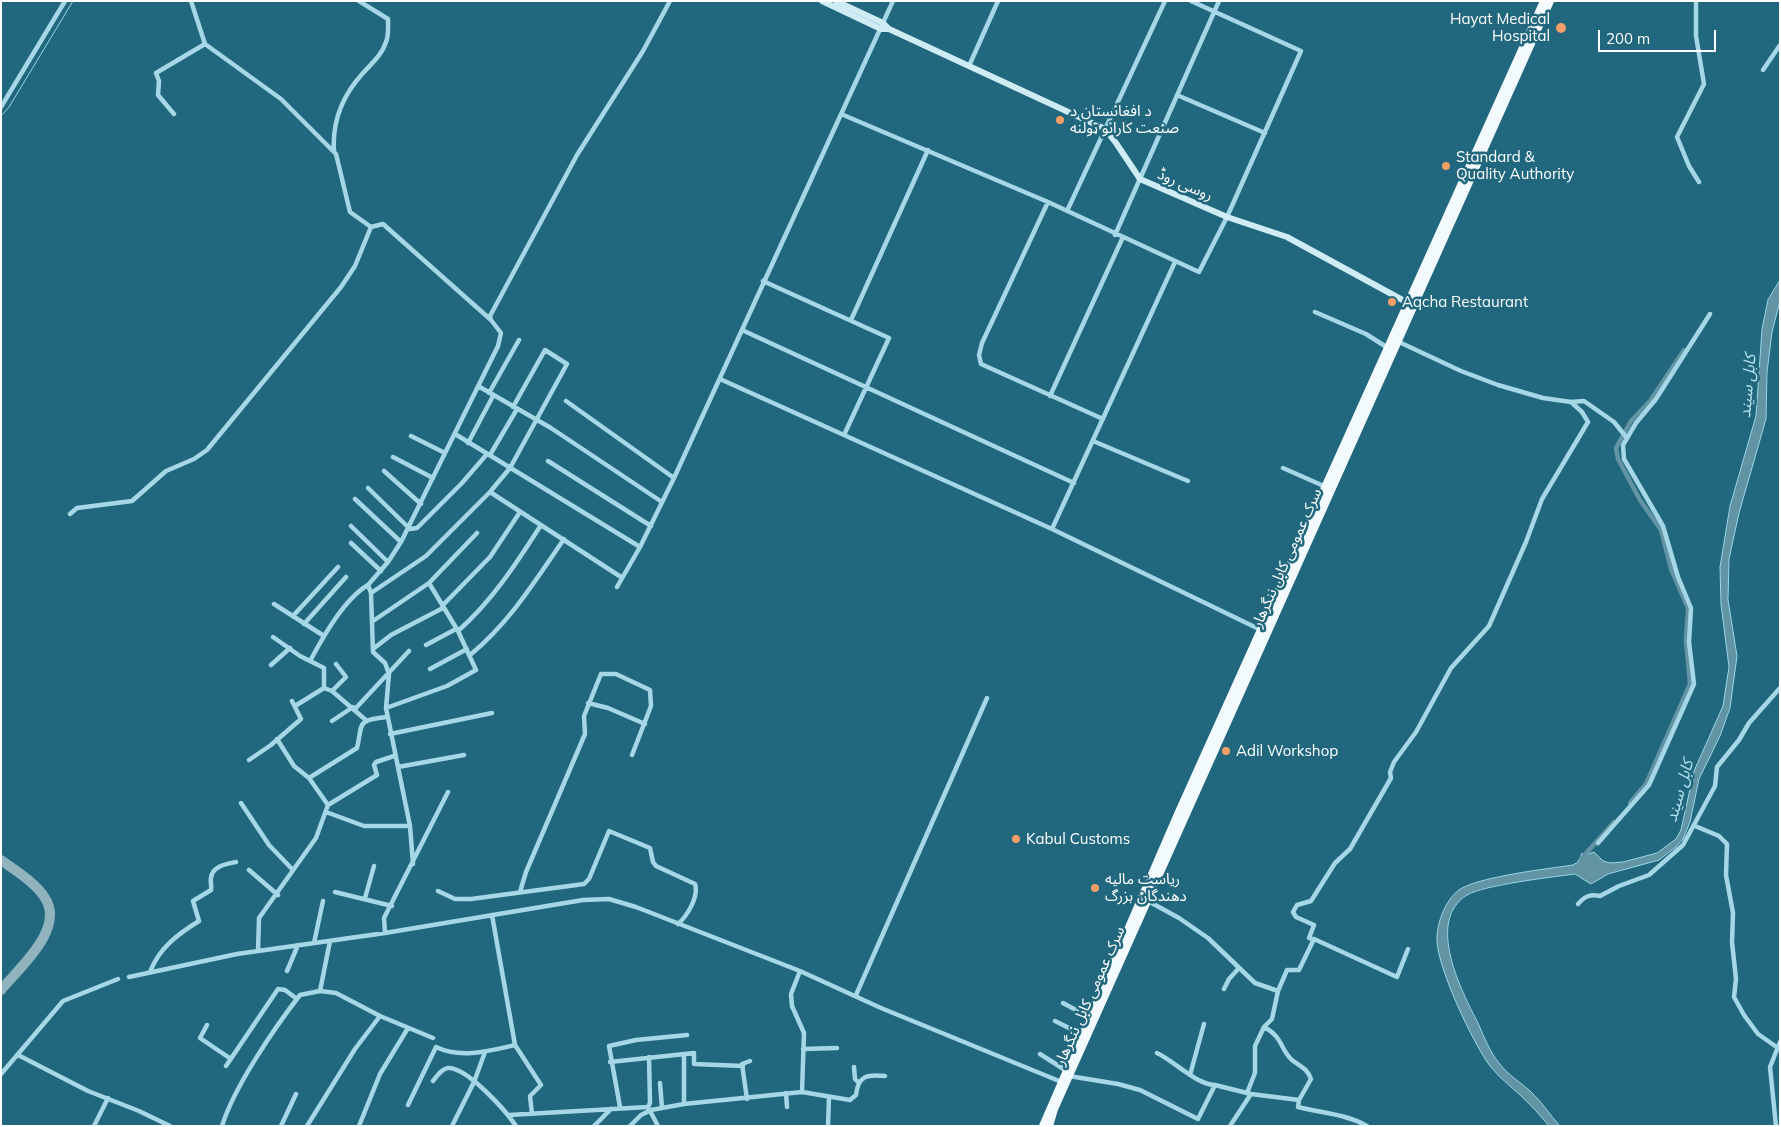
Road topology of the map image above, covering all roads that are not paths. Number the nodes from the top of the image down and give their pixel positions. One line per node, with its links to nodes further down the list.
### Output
1 (65, 1): 23 (street)
2 (191, 1): 17 (street)
3 (359, 1): 29 (street)
4 (670, 1): 43 (street)
5 (822, 1): 16 (main road, روسی روڈ)
6 (836, 1): 16 (main road, روسی روڈ)
7 (893, 1): 16 (street)
8 (998, 1): 20 (street)
9 (1165, 1): 26 (street)
10 (1191, 1): 15 (street)
11 (1219, 1): 15 (street)
12 (1544, 1): 19 (highway, سرک عمومی کابل ننگرهار)
13 (1550, 1): 19 (highway, سرک عمومی کابل ننگرهار)
14 (1696, 1): 31 (street)
15 (1214, 12): 22 (street); 27 (street)
16 (882, 26): 20 (main road, روسی روڈ); 25 (street)
17 (206, 44): 24 (street); 29 (street)
18 (1780, 45): 21 (street)
19 (1522, 57): 40 (highway, سرک عمومی کابل ننگرهار); 47 (highway, سرک عمومی کابل ننگرهار)
20 (969, 66): 26 (main road, روسی روڈ)
21 (1764, 70)
22 (1177, 95): 27 (street); 30 (street)
23 (1, 106)
24 (174, 114)
25 (841, 114): 28 (street); 39 (street)
26 (1105, 130): 30 (main road, روسی روڈ); 33 (street)
27 (1265, 133): 34 (street)
28 (928, 150): 32 (street); 44 (street)
29 (334, 152): 35 (street)
30 (1140, 179): 34 (main road, روسی روڈ); 36 (street)
31 (1699, 182)
32 (1048, 202): 33 (street); 53 (street)
33 (1067, 211): 36 (street)
34 (1227, 217): 38 (street); 40 (main road, روسی روڈ)
35 (370, 227): 43 (street); 84 (street)
36 (1115, 234): 37 (street)
37 (1123, 237): 38 (street); 53 (street)
38 (1175, 262): 58 (street)
39 (763, 281): 44 (street); 45 (street)
40 (1408, 302): 48 (highway, سرک عمومی کابل ننگرهار)
41 (1315, 312): 48 (street)
42 (1710, 314): 63 (street)
43 (491, 320): 50 (street)
44 (851, 320): 51 (street)
45 (742, 330): 49 (street); 51 (street)
46 (519, 340): 52 (street)
47 (1399, 342): 55 (street); 59 (highway, سرک عمومی کابل ننگرهار)
48 (1388, 348): 59 (highway, سرک عمومی کابل ننگرهار)
49 (720, 379): 61 (street); 74 (street)
50 (478, 386): 52 (street); 60 (street)
51 (867, 386): 61 (street); 76 (street)
52 (491, 394): 56 (street); 65 (street)
53 (1050, 396): 58 (street)
54 (566, 401): 74 (street)
55 (1574, 401): 63 (street); 168 (street)
56 (515, 408): 57 (street); 57 (street); 67 (street)
57 (537, 420): 70 (street); 81 (street)
58 (1103, 420): 64 (street)
59 (1354, 433): 77 (highway, سرک عمومی کابل ننگرهار); 110 (highway, سرک عمومی کابل ننگرهار)
60 (455, 434): 65 (street); 66 (street)
61 (844, 435): 89 (street)
62 (411, 436): 66 (street)
63 (1627, 438): 150 (street)
64 (1093, 440): 75 (street); 76 (street)
65 (468, 443): 67 (street)
66 (445, 453): 73 (street)
67 (488, 455): 70 (street); 86 (street)
68 (393, 457): 73 (street)
69 (548, 461): 88 (street)
70 (510, 468): 79 (street); 94 (street)
71 (1283, 468): 77 (street)
72 (384, 471): 82 (street)
73 (433, 478): 82 (street)
74 (674, 478): 81 (street)
75 (1188, 481)
76 (1074, 483): 89 (street)
77 (1326, 487): 110 (highway, سرک عمومی کابل ننگرهار)
78 (368, 488): 86 (street)
79 (490, 492): 83 (street); 103 (street)
80 (355, 498): 92 (street)
81 (662, 502): 88 (street)
82 (421, 504): 86 (street)
83 (520, 512): 87 (street); 105 (street)
84 (70, 514)
85 (352, 526): 95 (street)
86 (409, 526): 92 (street)
87 (541, 526): 91 (street); 109 (street)
88 (651, 526): 94 (street)
89 (1052, 529): 110 (street)
90 (476, 533): 100 (street)
91 (564, 539): 99 (street); 118 (street)
92 (401, 542): 95 (street)
93 (351, 543): 97 (street)
94 (640, 547): 99 (street)
95 (388, 562): 97 (street)
96 (338, 567): 106 (street)
97 (381, 571): 101 (street)
98 (346, 577): 108 (street)
99 (622, 577): 102 (street)
100 (429, 583): 105 (street); 107 (street)
101 (368, 585): 103 (street); 111 (street)
102 (617, 587)
103 (371, 593): 107 (street)
104 (274, 604): 106 (street)
105 (443, 606): 109 (street); 115 (street)
106 (293, 616): 108 (street)
107 (373, 621): 115 (street)
108 (304, 624): 111 (street)
109 (457, 630): 113 (street); 116 (street)
110 (1265, 632): 162 (highway, سرک عمومی کابل ننگرهار); 187 (highway, سرک عمومی کابل ننگرهار)
111 (324, 636): 119 (street)
112 (273, 637): 114 (street)
113 (426, 645)
114 (290, 648): 119 (street); 121 (street)
115 (373, 649): 123 (street)
116 (467, 650): 118 (street); 122 (street)
117 (409, 651): 123 (street)
118 (470, 655): 130 (street)
119 (310, 661): 124 (street)
120 (336, 664): 126 (street)
121 (271, 666)
122 (430, 669)
123 (389, 674): 129 (street); 130 (street)
124 (324, 688): 126 (street); 137 (street)
125 (1780, 688): 149 (street)
126 (332, 691): 129 (street)
127 (987, 698): 183 (street)
128 (588, 703): 135 (street); 135 (street); 158 (street)
129 (354, 708): 133 (street); 134 (street)
130 (386, 708): 132 (street)
131 (492, 713): 136 (street)
132 (387, 717): 134 (street); 136 (street)
133 (332, 721)
134 (367, 721): 143 (street)
135 (645, 724): 139 (street)
136 (390, 734): 140 (street)
137 (277, 739): 141 (street); 143 (street)
138 (464, 754): 142 (street)
139 (632, 755)
140 (394, 756): 142 (street); 146 (street)
141 (249, 760)
142 (398, 767): 148 (street)
143 (309, 778): 146 (street)
144 (448, 792): 152 (street)
145 (241, 803): 154 (street)
146 (328, 805): 147 (street)
147 (326, 812): 148 (street); 154 (street)
148 (410, 826): 152 (street)
149 (1695, 826): 163 (street); 199 (street)
150 (1598, 843)
151 (236, 862): 177 (street)
152 (413, 864): 164 (street)
153 (374, 866): 160 (street)
154 (292, 869): 159 (street)
155 (249, 870): 159 (street)
156 (438, 890): 158 (street)
157 (335, 892): 160 (street)
158 (520, 892): 166 (street)
159 (278, 895): 173 (street)
160 (365, 898): 164 (street)
161 (323, 901): 170 (street)
162 (1148, 901): 174 (street); 213 (highway, سرک عمومی کابل ننگرهار)
163 (1578, 904)
164 (392, 906): 167 (street)
165 (492, 915): 166 (street); 167 (street); 197 (street)
166 (678, 924): 176 (street)
167 (385, 934): 169 (street)
168 (1314, 939): 172 (street); 182 (street)
169 (330, 941): 170 (street); 181 (street)
170 (314, 943): 171 (street)
171 (298, 945): 173 (street); 175 (street)
172 (1408, 949)
173 (258, 951): 177 (street)
174 (1239, 968): 180 (street); 182 (street)
175 (287, 971)
176 (800, 971): 183 (street); 200 (street)
177 (150, 972): 178 (street)
178 (129, 977)
179 (118, 979): 205 (street)
180 (1224, 989)
181 (320, 992): 184 (street); 186 (street)
182 (1278, 992): 191 (street)
183 (856, 994): 221 (street)
184 (297, 999): 207 (street); 242 (street)
185 (1063, 1003): 187 (street)
186 (380, 1016): 192 (street); 244 (street)
187 (1089, 1017): 193 (highway, سرک عمومی کابل ننگرهار)
188 (1055, 1021): 193 (street)
189 (1204, 1024): 215 (street)
190 (207, 1025): 207 (street)
191 (1264, 1027): 226 (street); 230 (street)
192 (408, 1028): 195 (street); 245 (street)
193 (1081, 1034): 213 (highway, سرک عمومی کابل ننگرهار)
194 (687, 1035): 208 (street)
195 (433, 1038)
196 (1780, 1042): 199 (street)
197 (515, 1045): 201 (street); 238 (street)
198 (837, 1048): 200 (street)
199 (1778, 1048): 256 (street)
200 (803, 1049): 223 (street)
201 (485, 1052): 218 (street); 232 (street)
202 (1157, 1053): 215 (street)
203 (684, 1054): 206 (street); 211 (street); 231 (street)
204 (1040, 1054): 213 (street)
205 (18, 1055): 214 (street); 228 (street)
206 (649, 1057): 208 (street); 237 (street)
207 (231, 1059): 210 (street)
208 (610, 1062): 233 (street)
209 (750, 1062): 211 (street)
210 (226, 1066)
211 (743, 1066): 229 (street)
212 (854, 1067): 219 (street)
213 (1067, 1073): 221 (highway, سرک عمومی کابل ننگرهار); 222 (street)
214 (1, 1074)
215 (1190, 1075): 222 (street)
216 (885, 1076): 219 (street)
217 (433, 1080): 218 (street)
218 (474, 1082): 239 (street); 246 (street)
219 (858, 1082): 227 (street)
220 (660, 1083): 235 (street)
221 (1062, 1083): 252 (highway, سرک عمومی کابل ننگرهار); 253 (highway, سرک عمومی کابل ننگرهار)
222 (1215, 1085): 226 (street)
223 (802, 1092): 224 (street); 227 (street)
224 (786, 1093): 229 (street); 234 (street)
225 (296, 1094): 243 (street)
226 (1249, 1094): 230 (street); 254 (street)
227 (829, 1097): 251 (street)
228 (108, 1098): 240 (street); 241 (street)
229 (747, 1099): 231 (street)
230 (1299, 1100): 255 (street)
231 (684, 1104): 235 (street)
232 (408, 1105)
233 (620, 1107): 236 (street); 237 (street)
234 (787, 1107)
235 (662, 1108): 237 (street)
236 (611, 1109): 238 (street); 248 (street)
237 (650, 1109): 249 (street); 250 (street)
238 (532, 1114): 239 (street)
239 (509, 1115): 247 (street)
240 (94, 1126)
241 (170, 1126)
242 (222, 1126)
243 (281, 1126)
244 (307, 1126)
245 (359, 1126)
246 (452, 1126)
247 (516, 1126)
248 (594, 1126)
249 (630, 1126)
250 (658, 1126)
251 (828, 1126)
252 (1043, 1126)
253 (1049, 1126)
254 (1230, 1126)
255 (1367, 1126)
256 (1776, 1126)

